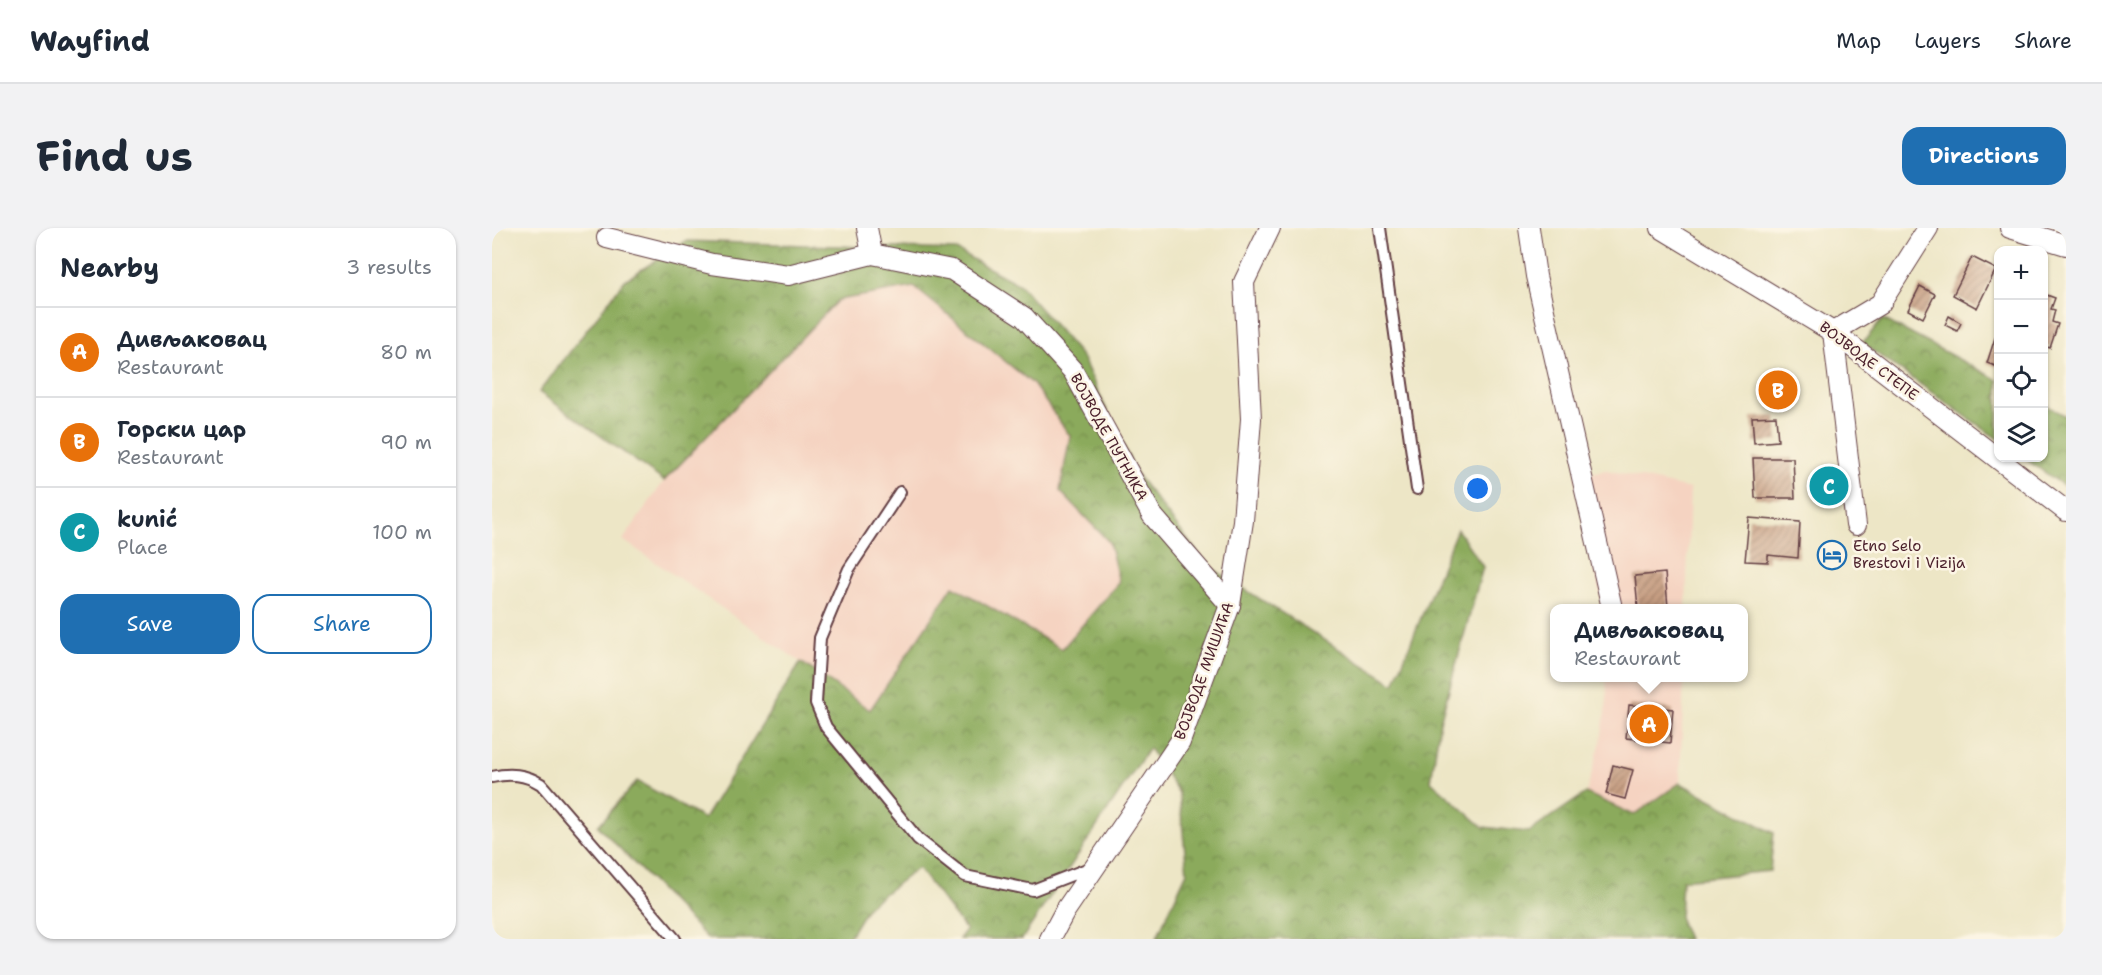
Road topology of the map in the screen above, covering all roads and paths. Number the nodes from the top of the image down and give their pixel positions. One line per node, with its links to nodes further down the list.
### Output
1 (867, 228): 10 (street)
2 (1270, 228): 17 (street, ВОЈВОДЕ МИШИЋА)
3 (1380, 228): 12 (lane)
4 (1529, 228): 16 (street)
5 (1661, 228): 11 (street, ВОЈВОДЕ СТЕПЕ)
6 (1928, 228): 11 (street)
7 (2010, 228): 9 (street)
8 (607, 238): 10 (street, ВОЈВОДЕ ПУТНИКА)
9 (2066, 245)
10 (872, 254): 17 (street, ВОЈВОДЕ ПУТНИКА)
11 (1833, 332): 14 (street, ВОЈВОДЕ СТЕПЕ); 15 (street)
12 (1417, 489)
13 (900, 492): 19 (lane)
14 (2066, 511)
15 (1856, 525)
16 (1611, 604)
17 (1230, 605): 19 (street, ВОЈВОДЕ МИШИЋА)
18 (492, 777): 20 (lane)
19 (1098, 865): 21 (street, ВОЈВОДЕ МИШИЋА)
20 (675, 939)
21 (1050, 939)

